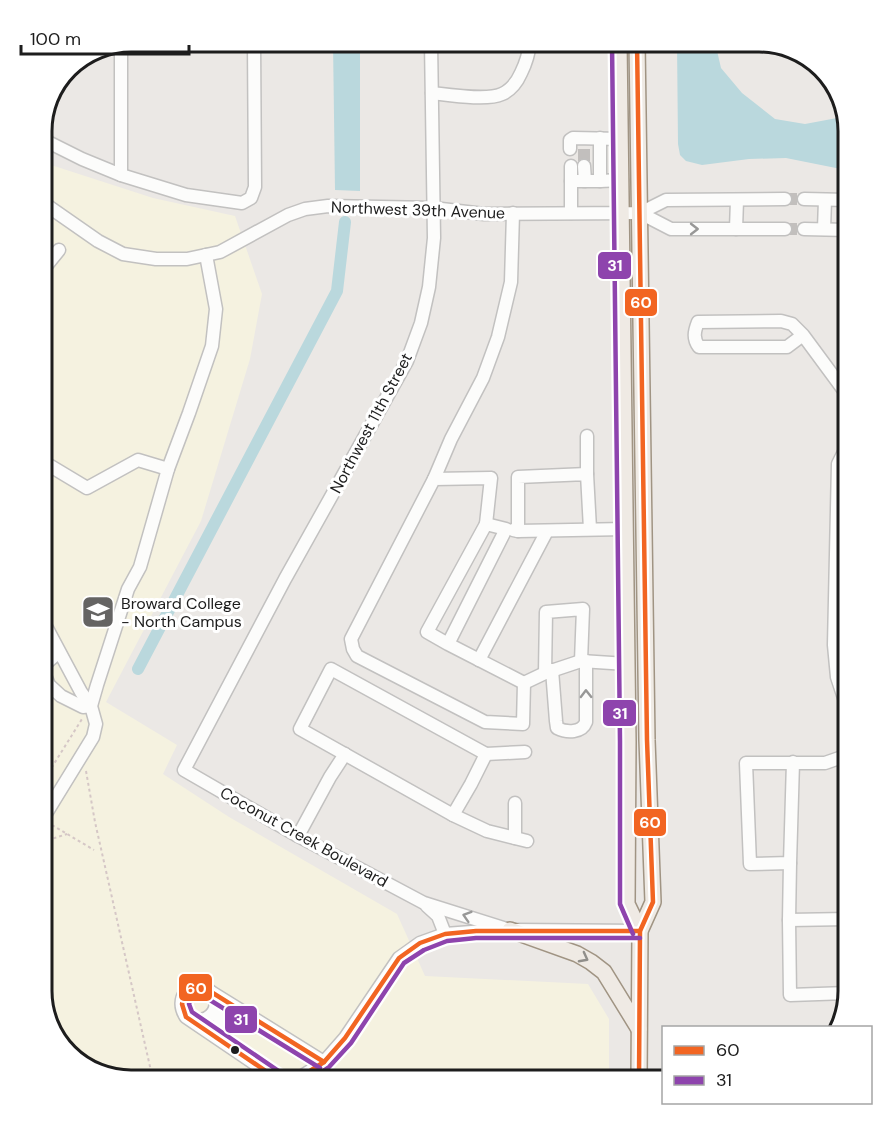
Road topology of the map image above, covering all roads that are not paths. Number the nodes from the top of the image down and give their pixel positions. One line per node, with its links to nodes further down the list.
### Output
1 (122, 53): 14 (street)
2 (254, 53): 14 (street)
3 (432, 53): 7 (street, Northwest 11th Street)
4 (528, 53): 7 (street)
5 (619, 53): 9 (main road)
6 (637, 53): 29 (main road)
7 (432, 93): 24 (street, Northwest 11th Street)
8 (600, 138): 9 (street); 11 (street); 17 (street)
9 (621, 138): 15 (main road)
10 (53, 144): 14 (street)
11 (570, 149)
12 (571, 166): 18 (street)
13 (584, 166): 16 (street)
14 (121, 175)
15 (622, 180): 17 (street); 28 (main road)
16 (585, 181): 17 (street); 18 (street)
17 (600, 181)
18 (571, 182): 27 (street)
19 (785, 199): 20 (street)
20 (736, 200): 29 (street); 30 (street)
21 (804, 200): 22 (street)
22 (825, 200): 23 (street); 33 (street)
23 (838, 200)
24 (433, 208): 26 (street, Northwest 39th Avenue); 36 (street, Northwest 39th Avenue); 69 (street, Northwest 11th Street)
25 (53, 210): 36 (street, Northwest 39th Avenue)
26 (513, 213): 27 (street, Northwest 39th Avenue); 45 (street)
27 (571, 213): 28 (street, Northwest 39th Avenue)
28 (622, 213): 29 (street, Northwest 39th Avenue); 48 (main road)
29 (640, 213): 30 (street, one-way to 30); 59 (main road)
30 (736, 229): 31 (street)
31 (785, 229)
32 (804, 229): 33 (street)
33 (824, 229): 34 (street)
34 (838, 230)
35 (59, 250): 37 (street)
36 (206, 255): 43 (street)
37 (53, 258)
38 (803, 335): 38 (street); 39 (street)
39 (838, 382)
40 (587, 436): 44 (street)
41 (838, 464): 60 (street)
42 (53, 467): 43 (street)
43 (168, 469): 63 (street)
44 (587, 474): 47 (street); 49 (street)
45 (434, 479): 46 (street); 61 (street)
46 (486, 524): 49 (street); 52 (street)
47 (590, 529): 48 (street); 50 (street)
48 (626, 529): 57 (main road); 59 (main road)
49 (512, 530): 50 (street); 52 (street)
50 (546, 531): 55 (street)
51 (52, 640): 53 (street)
52 (448, 644): 55 (street)
53 (59, 652): 54 (street); 63 (street)
54 (52, 658)
55 (479, 660): 61 (street)
56 (584, 661): 57 (street); 58 (street); 58 (street); 58 (street, one-way to 56)
57 (627, 664): 79 (main road)
58 (549, 671): 61 (street)
59 (646, 680): 79 (main road)
60 (838, 680)
61 (524, 683)
62 (52, 693): 63 (street)
63 (88, 710): 71 (street)
64 (525, 752): 66 (street)
65 (345, 754): 66 (street); 72 (street); 73 (street)
66 (486, 754): 72 (street)
67 (838, 758): 68 (street)
68 (793, 762): 74 (street); 74 (street)
69 (184, 770): 73 (street, Coconut Creek Boulevard)
70 (515, 803): 72 (street)
71 (52, 804)
72 (453, 815)
73 (298, 836): 75 (street, Coconut Creek Boulevard)
74 (790, 864): 77 (street)
75 (424, 903): 78 (street, Coconut Creek Boulevard, one-way to 75); 80 (street, Coconut Creek Boulevard)
76 (838, 919): 77 (street)
77 (789, 920): 82 (street)
78 (510, 930): 79 (street, Coconut Creek Boulevard); 80 (street, Coconut Creek Boulevard); 85 (main road, one-way to 85)
79 (640, 931): 85 (main road)
80 (445, 934): 87 (street)
81 (208, 990): 83 (street); 84 (street); 84 (street)
82 (838, 993)
83 (242, 1011): 86 (street); 87 (street)
84 (193, 1020): 86 (street)
85 (639, 1029): 90 (main road)
86 (220, 1040): 88 (street)
87 (324, 1062): 89 (street)
88 (264, 1070)
89 (312, 1070)
90 (639, 1070)

